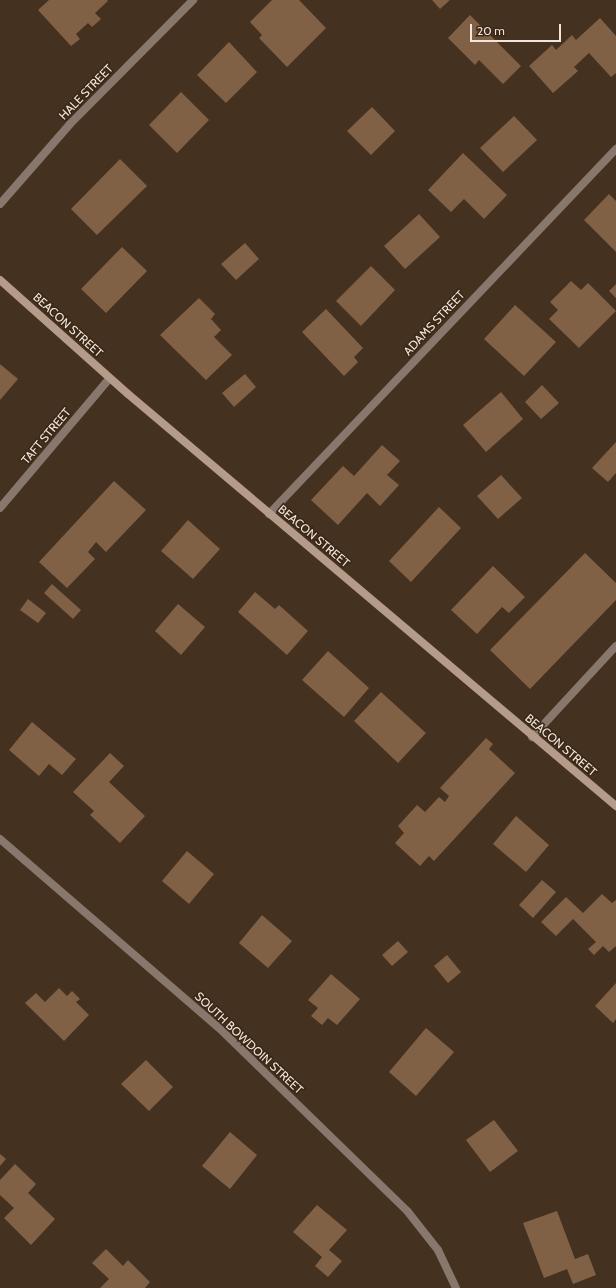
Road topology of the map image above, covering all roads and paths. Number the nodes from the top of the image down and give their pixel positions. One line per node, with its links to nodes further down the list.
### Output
1 (193, 0): 3 (street, HALE STREET)
2 (616, 149): 7 (street, ADAMS STREET)
3 (0, 204)
4 (0, 280): 5 (main road, BEACON STREET)
5 (110, 378): 6 (street, TAFT STREET); 7 (main road, BEACON STREET)
6 (0, 508)
7 (269, 514): 9 (main road, BEACON STREET)
8 (616, 646): 9 (street)
9 (532, 737): 10 (main road, BEACON STREET)
10 (616, 806)
11 (0, 839): 12 (street, SOUTH BOWDOIN STREET)
12 (456, 1288)

